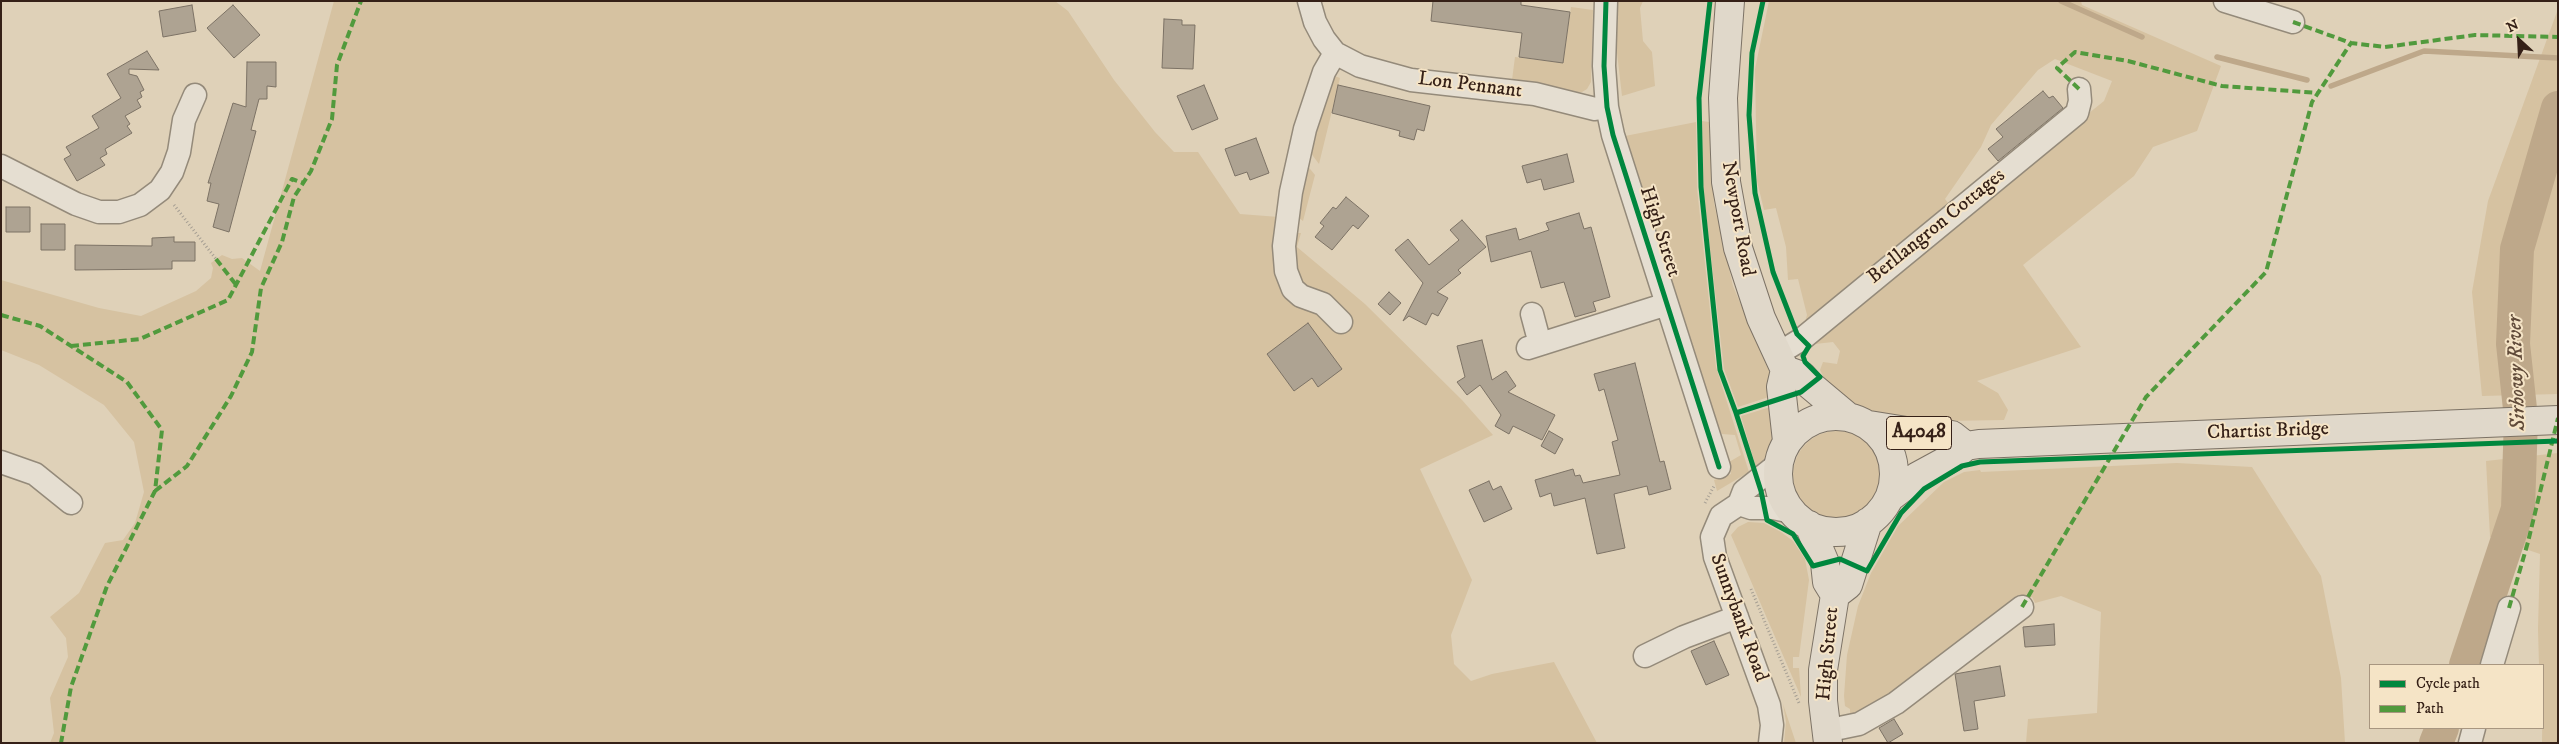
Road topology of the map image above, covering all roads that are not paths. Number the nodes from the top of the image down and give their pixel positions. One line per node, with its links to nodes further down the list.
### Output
1 (1309, 1): 6 (street, Lon Pennant)
2 (1606, 1): 9 (street, High Street)
3 (1730, 1): 14 (main road, Newport Road)
4 (2225, 1): 5 (street)
5 (2294, 22)
6 (1335, 53): 9 (street, Lon Pennant); 13 (street)
7 (2079, 89): 14 (street, Berllangron Cottages)
8 (195, 95): 10 (street)
9 (1607, 107): 11 (street, High Street)
10 (1, 166)
11 (1667, 304): 12 (street); 19 (street, High Street)
12 (1532, 314)
13 (1341, 322)
14 (1781, 362): 16 (main road); 18 (main road, Newport Road)
15 (2558, 420): 17 (main road, Chartist Bridge / A4048)
16 (1858, 421): 17 (main road, A4048); 18 (main road); 21 (main road)
17 (1972, 445): 21 (main road, A4048)
18 (1782, 452): 23 (street, Sunnybank Road); 24 (main road)
19 (1722, 455)
20 (1, 462): 22 (street)
21 (1889, 498): 25 (main road)
22 (71, 503)
23 (1739, 504): 24 (street); 29 (street, Sunnybank Road)
24 (1800, 519): 25 (main road); 26 (main road, High Street)
25 (1868, 522): 26 (main road, High Street)
26 (1835, 595): 33 (main road, High Street)
27 (2022, 607): 33 (street)
28 (2508, 608): 31 (street)
29 (1737, 617): 30 (street); 34 (street, Sunnybank Road)
30 (1645, 656)
31 (2492, 664)
32 (2474, 729): 35 (street)
33 (1827, 737)
34 (1770, 743)
35 (2470, 743)

